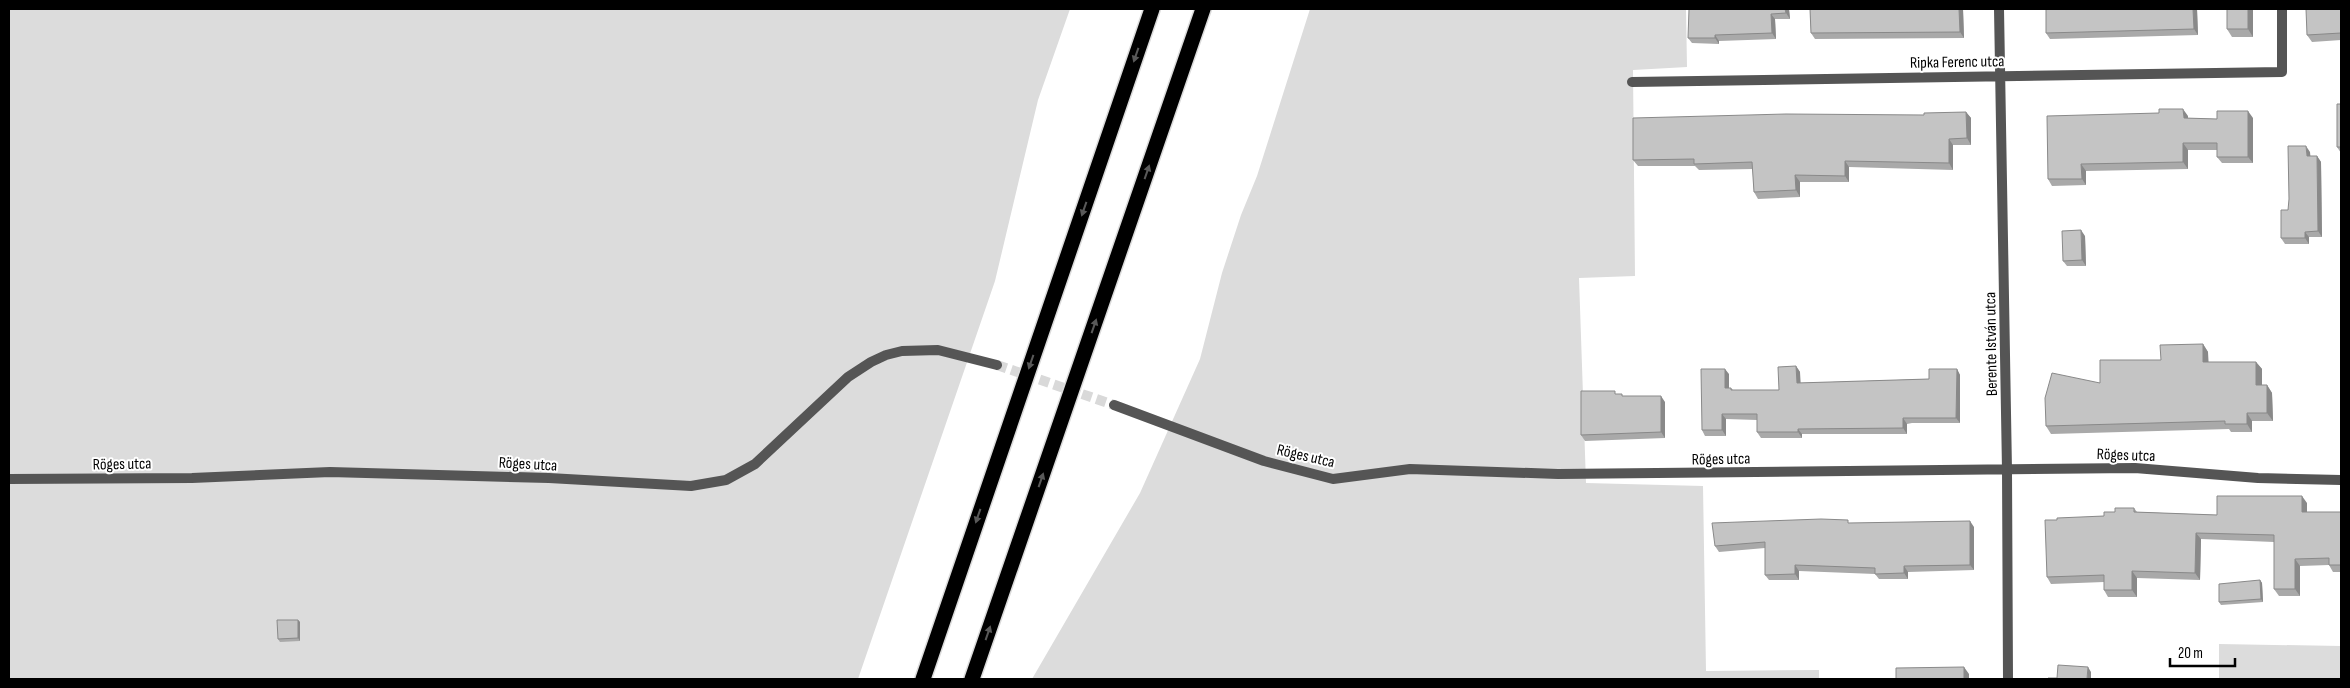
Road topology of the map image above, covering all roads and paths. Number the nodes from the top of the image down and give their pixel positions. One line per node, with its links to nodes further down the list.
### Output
1 (1152, 9): 12 (highway, one-way to 12)
2 (1203, 9): 13 (highway, one-way to 2)
3 (1999, 9): 5 (street, Berente István utca)
4 (2282, 9): 5 (street, Ripka Ferenc utca)
5 (2000, 75): 6 (street, Ripka Ferenc utca); 9 (street, Berente István utca)
6 (1632, 82)
7 (998, 364): 10 (street, Röges utca)
8 (1114, 405): 9 (street, Röges utca)
9 (2007, 470): 11 (street, Röges utca); 14 (street, Berente István utca)
10 (9, 479)
11 (2341, 480)
12 (923, 679)
13 (972, 679)
14 (2008, 679)

